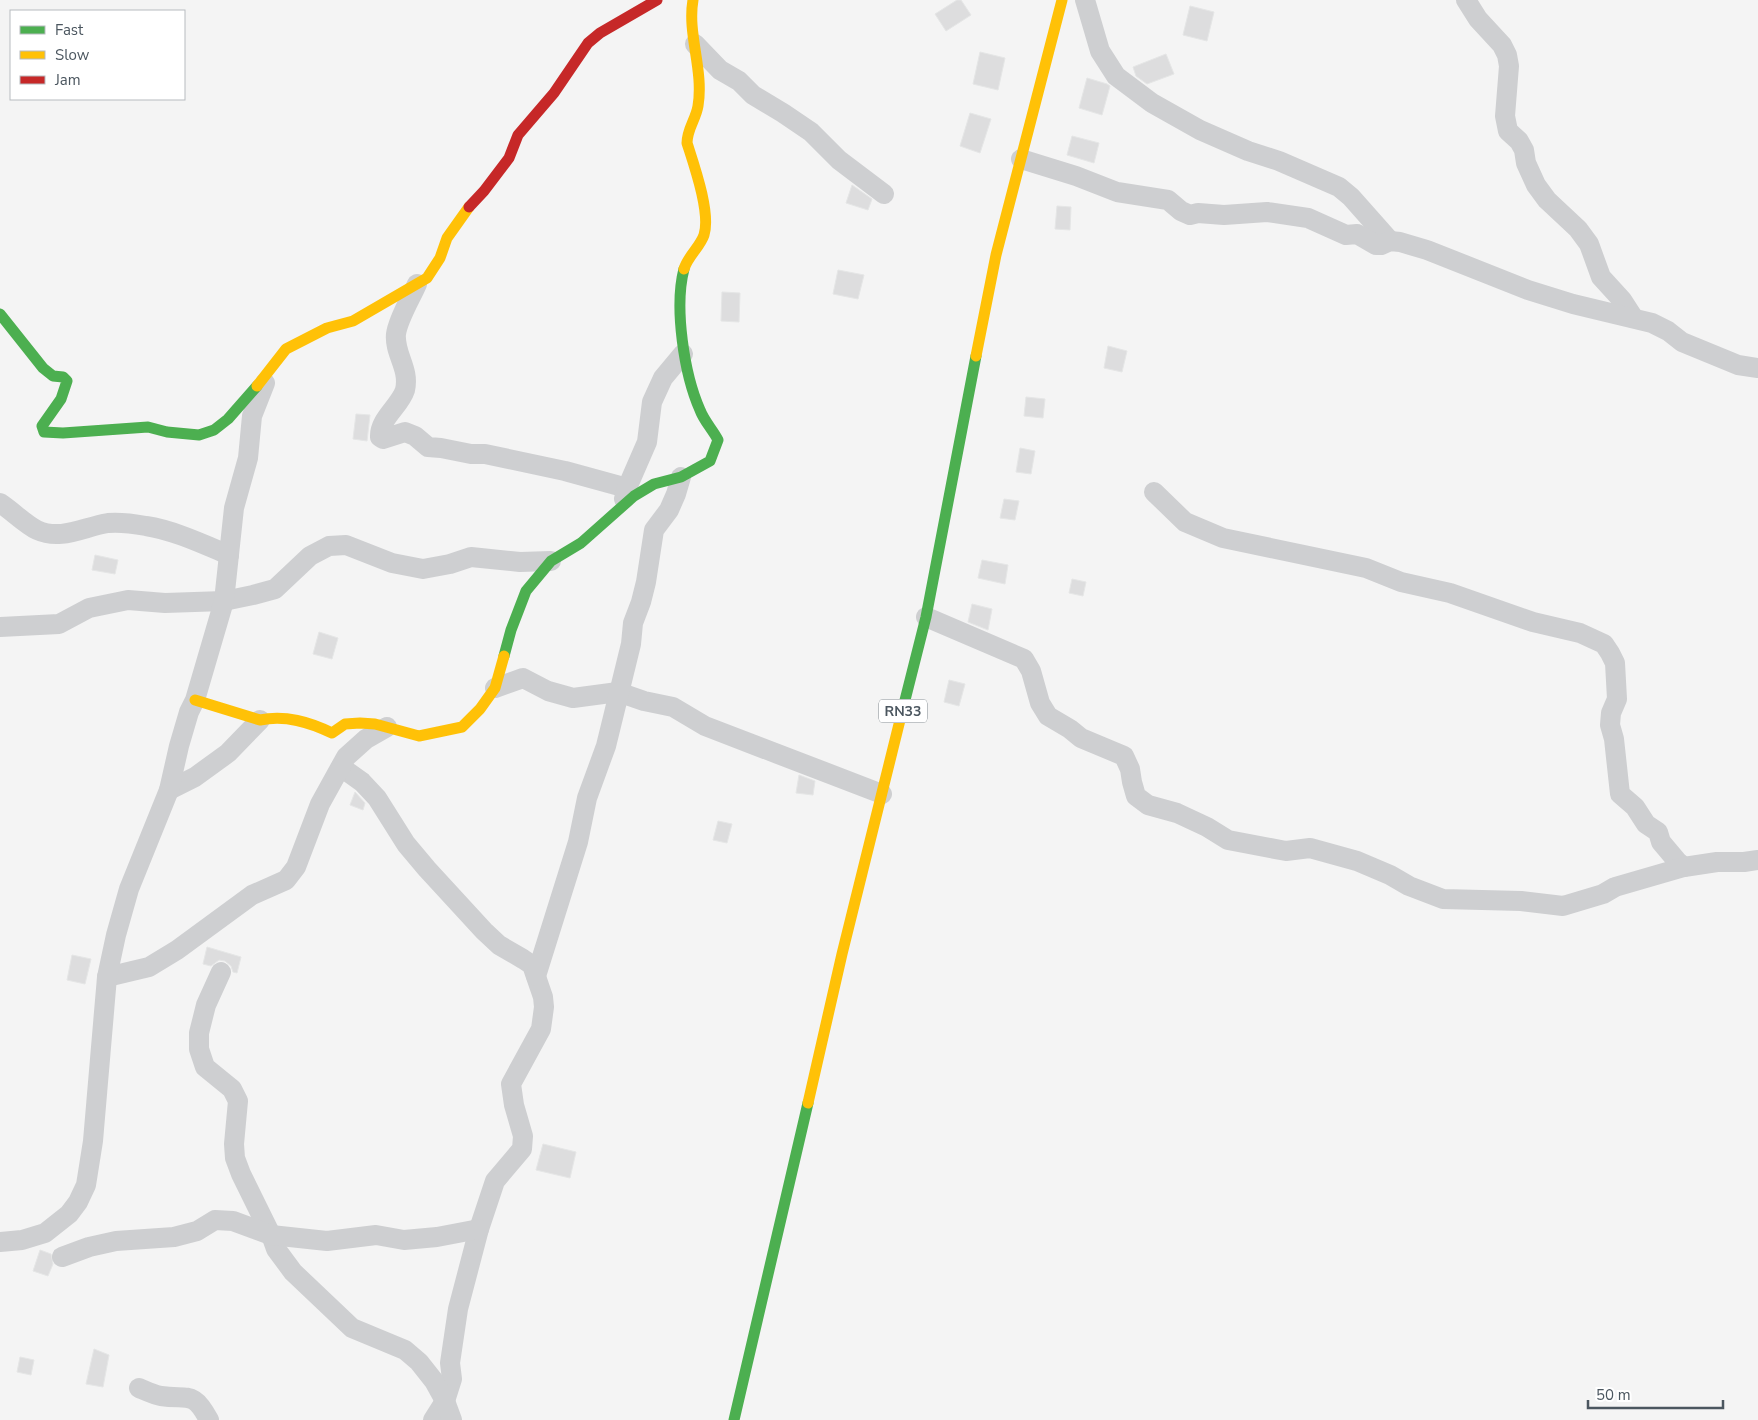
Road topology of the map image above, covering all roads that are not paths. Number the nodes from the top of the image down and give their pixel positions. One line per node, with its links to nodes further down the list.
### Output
1 (657, 0): 10 (street)
2 (693, 0): 6 (street)
3 (1062, 0): 7 (street, RN33)
4 (1085, 0): 9 (street)
5 (1466, 0): 12 (street)
6 (695, 44): 8 (street); 13 (street)
7 (1021, 159): 9 (street); 23 (street, RN33)
8 (884, 194)
9 (1390, 241): 12 (street)
10 (417, 284): 14 (street); 18 (street)
11 (0, 314): 14 (street)
12 (1633, 317): 15 (street)
13 (683, 354): 16 (street); 18 (street)
14 (271, 368): 20 (street)
15 (1758, 368)
16 (681, 477): 18 (street); 26 (street)
17 (1154, 492): 34 (street)
18 (624, 497): 21 (street)
19 (0, 503): 20 (street)
20 (229, 555): 22 (street)
21 (551, 561): 22 (street); 25 (street)
22 (224, 601): 24 (street); 27 (street)
23 (926, 617): 32 (street, RN33); 34 (street)
24 (0, 627)
25 (495, 688): 26 (street); 29 (street)
26 (618, 692): 32 (street); 36 (street)
27 (195, 700): 28 (street); 31 (street)
28 (260, 720): 29 (street); 31 (street)
29 (387, 727): 30 (street)
30 (341, 767): 36 (street); 37 (street)
31 (169, 790): 37 (street)
32 (882, 794): 47 (street, RN33)
33 (1758, 860): 34 (street)
34 (1684, 867)
35 (221, 972): 39 (street)
36 (536, 976): 38 (street)
37 (107, 977): 40 (street)
38 (479, 1229): 39 (street); 43 (street)
39 (271, 1235): 41 (street); 43 (street)
40 (0, 1242)
41 (62, 1257)
42 (139, 1388): 44 (street)
43 (446, 1401): 45 (street); 46 (street)
44 (209, 1420)
45 (433, 1420)
46 (452, 1420)
47 (734, 1420)

